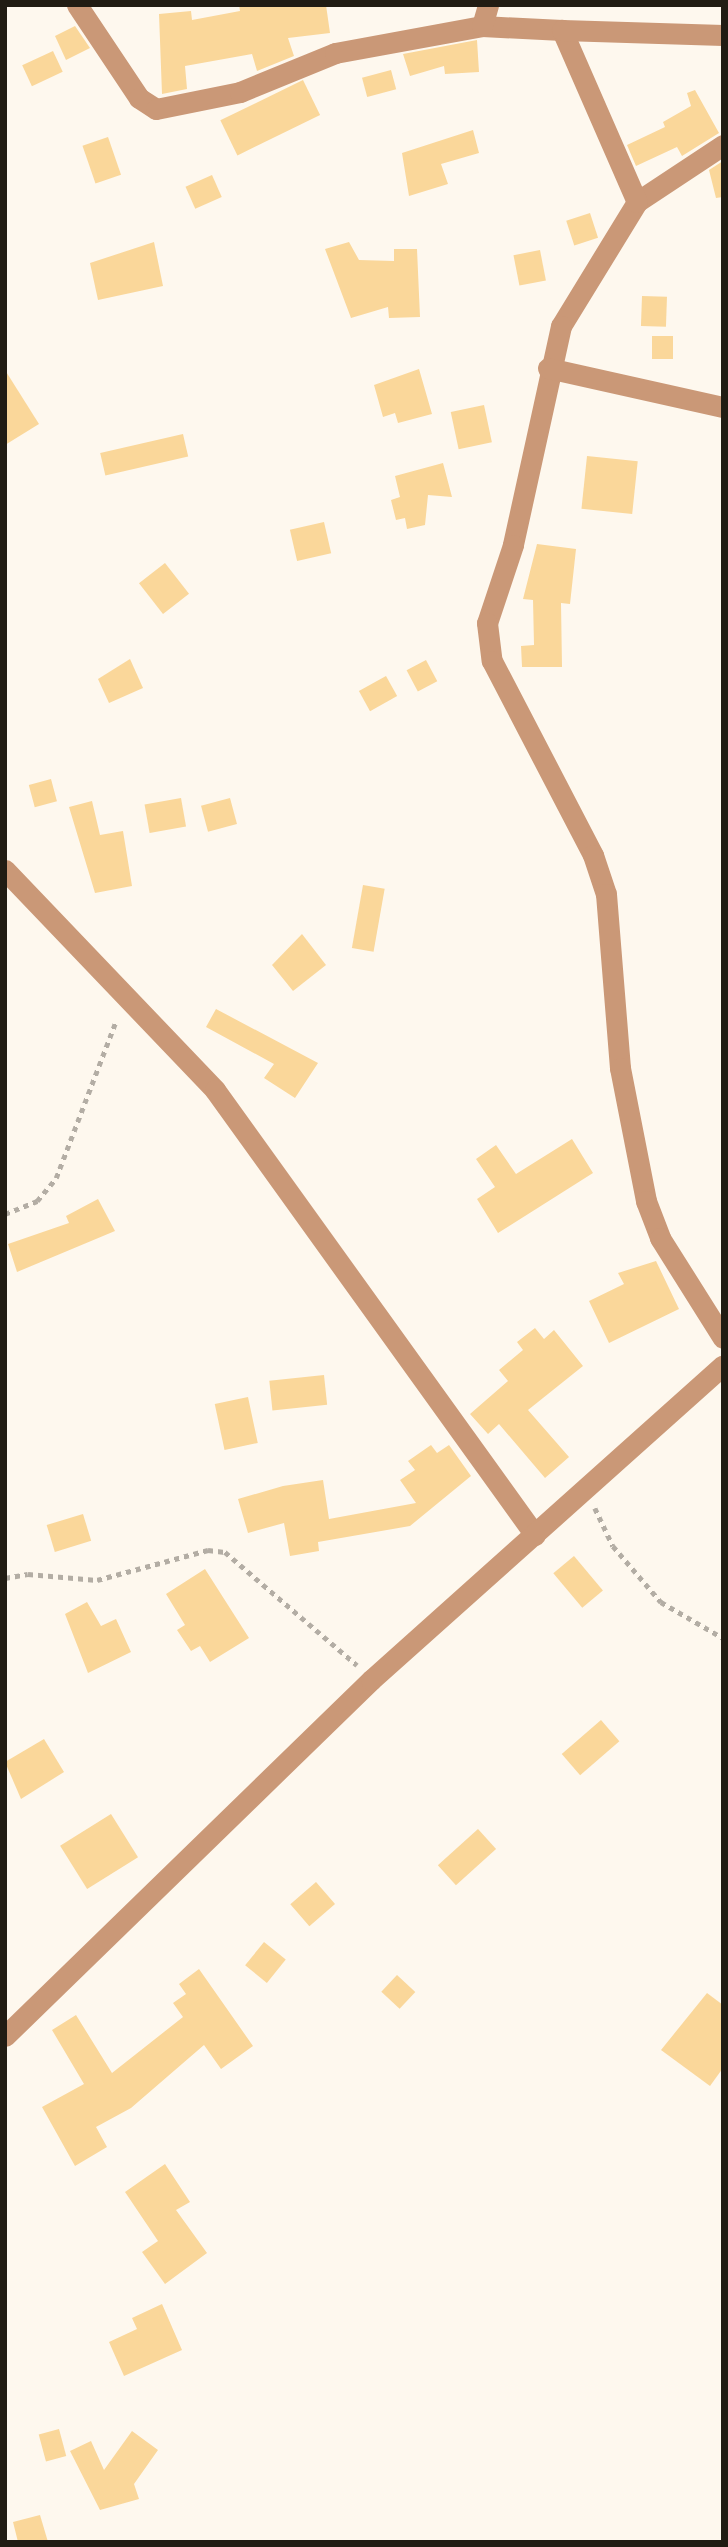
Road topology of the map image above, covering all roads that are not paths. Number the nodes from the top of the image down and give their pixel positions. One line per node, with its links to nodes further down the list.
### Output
1 (77, 5): 3 (street)
2 (488, 5): 3 (street)
3 (482, 26): 4 (street)
4 (562, 30): 5 (street); 7 (street)
5 (723, 35)
6 (723, 145): 7 (street)
7 (636, 202): 8 (street)
8 (548, 368): 9 (street); 11 (street)
9 (723, 407)
10 (5, 870): 13 (street)
11 (723, 1338)
12 (723, 1365): 13 (street)
13 (535, 1535): 14 (street)
14 (5, 2036)

